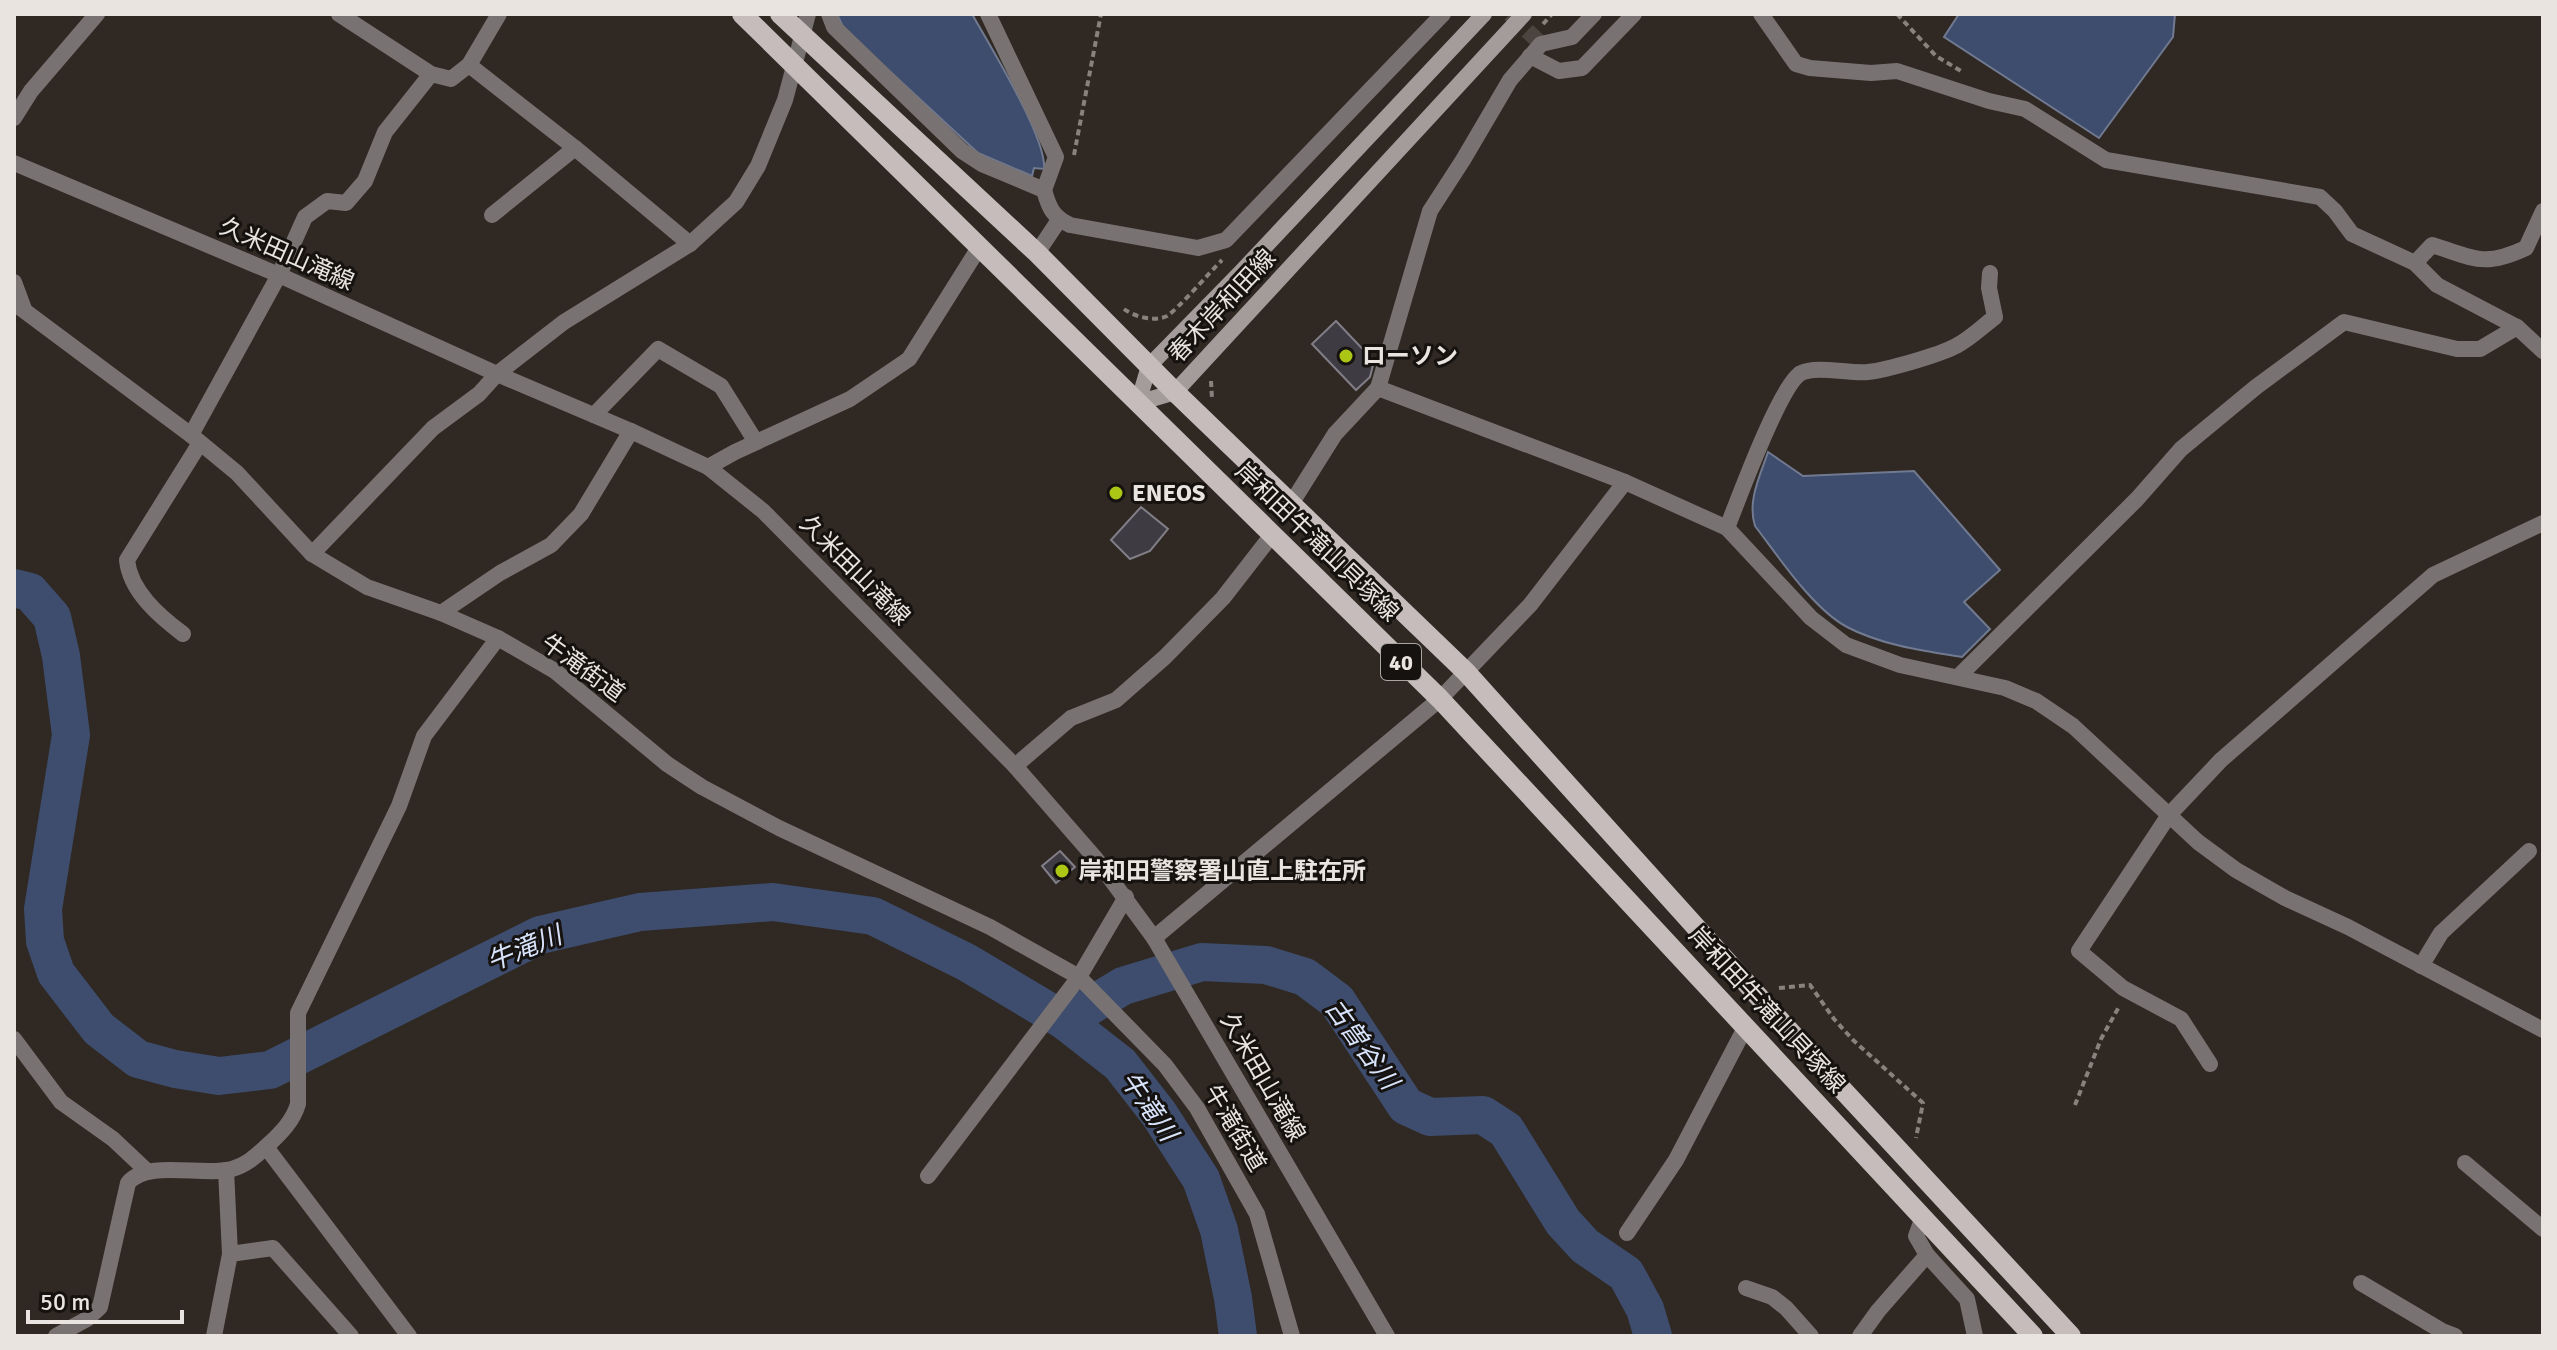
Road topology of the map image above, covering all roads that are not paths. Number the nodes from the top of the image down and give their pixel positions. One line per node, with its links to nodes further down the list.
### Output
1 (97, 14): 20 (street)
2 (339, 14): 19 (street)
3 (499, 14): 17 (street)
4 (742, 14): 18 (main road, 岸和田牛滝山貝塚線 / 40)
5 (780, 14): 15 (main road, 岸和田牛滝山貝塚線 / 40)
6 (808, 14): 15 (street)
7 (829, 14): 23 (street)
8 (988, 14): 23 (street)
9 (1443, 14): 26 (street)
10 (1484, 14): 37 (main road, 春木岸和田線)
11 (1524, 14): 40 (main road, 春木岸和田線)
12 (1594, 14): 16 (street)
13 (1634, 14): 16 (street)
14 (1761, 14): 30 (street)
15 (804, 37): 18 (street); 29 (main road, 岸和田牛滝山貝塚線 / 40)
16 (1530, 56): 39 (street)
17 (469, 65): 19 (street); 21 (street)
18 (795, 66): 27 (street); 28 (main road, 岸和田牛滝山貝塚線 / 40)
19 (431, 74): 32 (street)
20 (14, 118)
21 (575, 148): 25 (street); 27 (street)
22 (14, 163): 32 (street, 久米田山滝線)
23 (1044, 190): 26 (street)
24 (2543, 211): 30 (street)
25 (492, 215)
26 (1059, 220): 29 (street)
27 (690, 244): 38 (street)
28 (980, 246): 41 (main road, 岸和田牛滝山貝塚線 / 40); 45 (street)
29 (1037, 253): 37 (main road, 岸和田牛滝山貝塚線 / 40)
30 (2415, 263): 35 (street)
31 (1990, 273): 50 (street)
32 (279, 275): 38 (street, 久米田山滝線); 44 (street)
33 (14, 282): 34 (street)
34 (19, 306): 44 (street, 牛滝街道)
35 (2517, 327): 36 (street); 57 (street)
36 (2543, 351)
37 (1149, 366): 40 (main road, 岸和田牛滝山貝塚線 / 40); 41 (main road, 春木岸和田線)
38 (497, 374): 42 (street, 久米田山滝線); 52 (street)
39 (1378, 388): 47 (street); 48 (street)
40 (1175, 392): 41 (main road, 春木岸和田線); 48 (main road, 岸和田牛滝山貝塚線 / 40)
41 (1138, 403): 51 (main road, 岸和田牛滝山貝塚線 / 40)
42 (594, 415): 43 (street, 久米田山滝線); 45 (street)
43 (631, 431): 46 (street, 久米田山滝線); 53 (street)
44 (195, 439): 52 (street, 牛滝街道); 54 (street)
45 (756, 442): 46 (street)
46 (708, 467): 59 (street, 久米田山滝線)
47 (1625, 482): 50 (street); 56 (street)
48 (1291, 504): 56 (main road, 岸和田牛滝山貝塚線 / 40)
49 (2543, 523): 60 (street)
50 (1727, 528): 57 (street)
51 (1272, 535): 58 (main road, 岸和田牛滝山貝塚線 / 40); 59 (street)
52 (312, 554): 53 (street, 牛滝街道)
53 (441, 613): 55 (street, 牛滝街道)
54 (183, 634)
55 (498, 638): 65 (street, 牛滝街道); 70 (street)
56 (1466, 672): 58 (street); 92 (main road, 岸和田牛滝山貝塚線 / 40)
57 (1958, 677): 60 (street)
58 (1440, 699): 63 (street); 66 (main road, 岸和田牛滝山貝塚線 / 40)
59 (1015, 766): 62 (street, 久米田山滝線)
60 (2169, 815): 64 (street); 69 (street)
61 (2529, 851): 64 (street)
62 (1126, 897): 63 (street, 久米田山滝線); 65 (street)
63 (1154, 938): 87 (street, 久米田山滝線)
64 (2421, 966): 67 (street)
65 (1076, 982): 74 (street); 86 (street, 牛滝街道)
66 (1746, 1026): 75 (main road, 岸和田牛滝山貝塚線 / 40); 77 (street)
67 (2543, 1030)
68 (14, 1039): 73 (street)
69 (2210, 1064)
70 (266, 1147): 72 (street); 85 (street)
71 (2465, 1163): 76 (street)
72 (226, 1170): 73 (street); 78 (street)
73 (147, 1171): 82 (street)
74 (928, 1176)
75 (1923, 1217): 79 (street); 91 (main road, 岸和田牛滝山貝塚線 / 40)
76 (2543, 1229)
77 (1627, 1233)
78 (230, 1254): 83 (street); 84 (street)
79 (1927, 1255): 89 (street); 90 (street)
80 (2361, 1283): 93 (street)
81 (1746, 1288): 88 (street)
82 (56, 1336)
83 (214, 1336)
84 (351, 1336)
85 (409, 1336)
86 (1292, 1336)
87 (1387, 1336)
88 (1811, 1336)
89 (1860, 1336)
90 (1975, 1336)
91 (2033, 1336)
92 (2071, 1336)
93 (2455, 1336)

